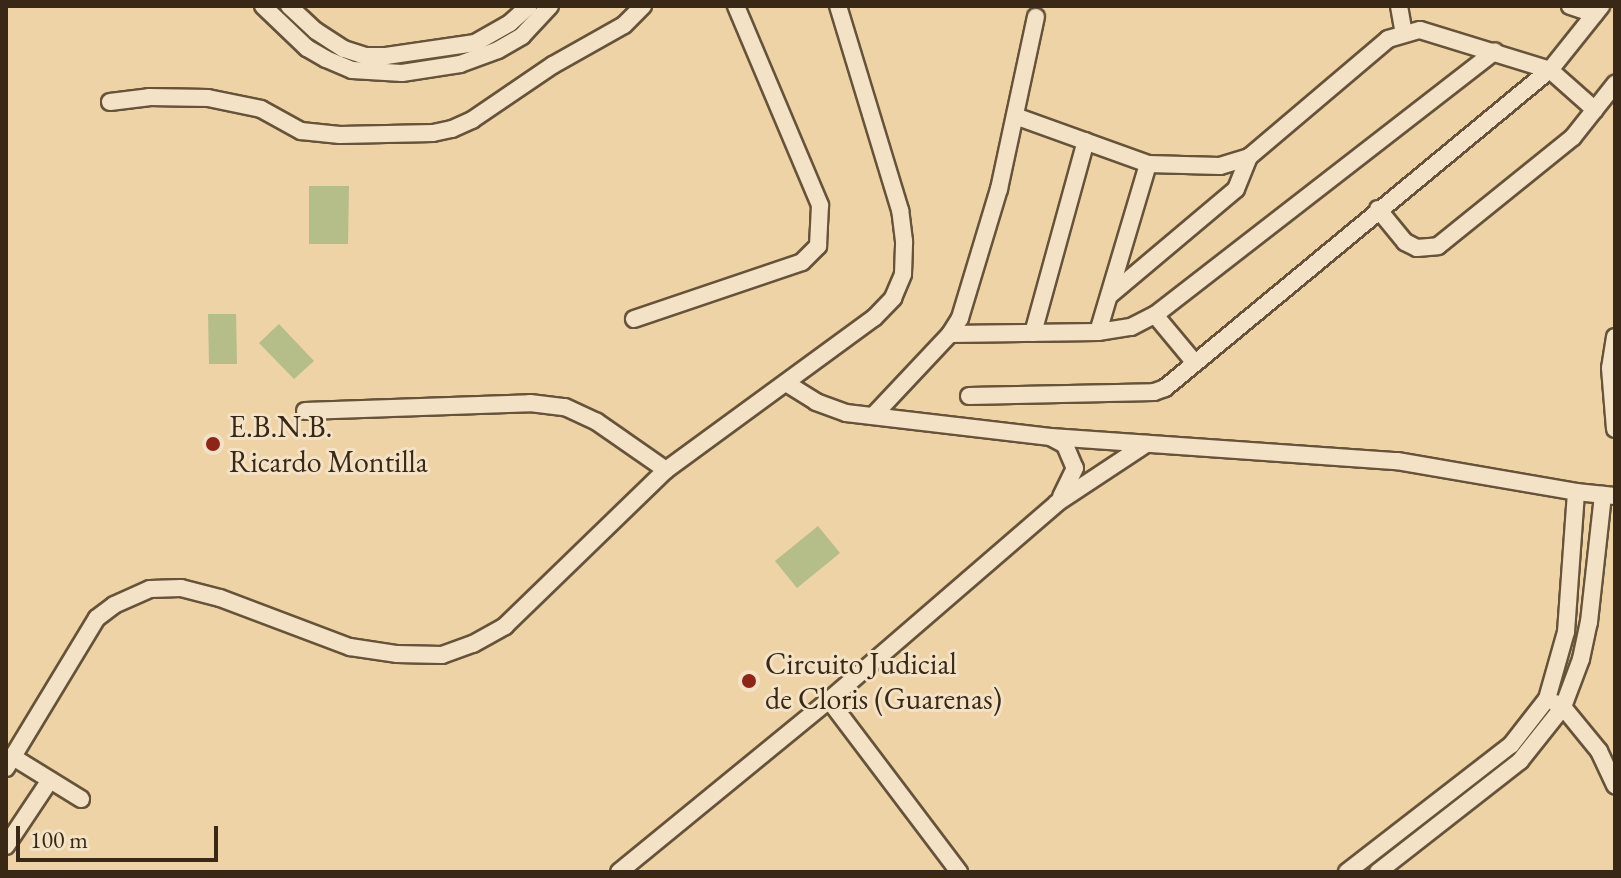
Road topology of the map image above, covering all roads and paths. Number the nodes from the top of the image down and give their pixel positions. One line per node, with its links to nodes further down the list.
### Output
1 (263, 6): 4 (street)
2 (289, 6): 3 (street)
3 (529, 6)
4 (550, 6)
5 (643, 6): 16 (street)
6 (736, 6): 25 (street)
7 (838, 6): 31 (street)
8 (1399, 6): 12 (street)
9 (1570, 6): 10 (street)
10 (1598, 10): 14 (street)
11 (1036, 17): 18 (street)
12 (1404, 33): 13 (street); 20 (street)
13 (1495, 51): 14 (street); 24 (street)
14 (1550, 70): 17 (street); 22 (street)
15 (1615, 84): 17 (street)
16 (110, 102)
17 (1595, 110): 22 (street)
18 (1015, 116): 19 (street); 28 (street)
19 (1086, 141): 21 (street); 27 (street)
20 (1249, 157): 21 (street); 23 (street)
21 (1148, 164): 23 (street)
22 (1378, 209): 30 (street)
23 (1109, 296): 26 (street)
24 (1155, 315): 26 (street); 30 (street)
25 (634, 319)
26 (1098, 332): 27 (street)
27 (1033, 333): 28 (street)
28 (950, 334): 34 (street)
29 (1615, 337): 35 (street)
30 (1195, 363): 32 (street)
31 (786, 383): 34 (street); 38 (street)
32 (969, 396)
33 (305, 411): 38 (street)
34 (873, 416): 36 (street)
35 (1615, 429)
36 (1051, 437): 37 (street); 41 (street)
37 (1146, 444): 39 (street); 41 (street)
38 (666, 470): 45 (street)
39 (1576, 492): 40 (street); 42 (street)
40 (1609, 495): 44 (street)
41 (1057, 503): 43 (street)
42 (1547, 699): 44 (street); 52 (street)
43 (829, 700): 50 (street); 51 (street)
44 (1563, 707): 47 (street); 53 (street)
45 (9, 762): 46 (street)
46 (50, 780): 48 (street); 49 (street)
47 (1615, 786)
48 (81, 799)
49 (6, 846)
50 (619, 872)
51 (959, 872)
52 (1347, 872)
53 (1378, 872)

